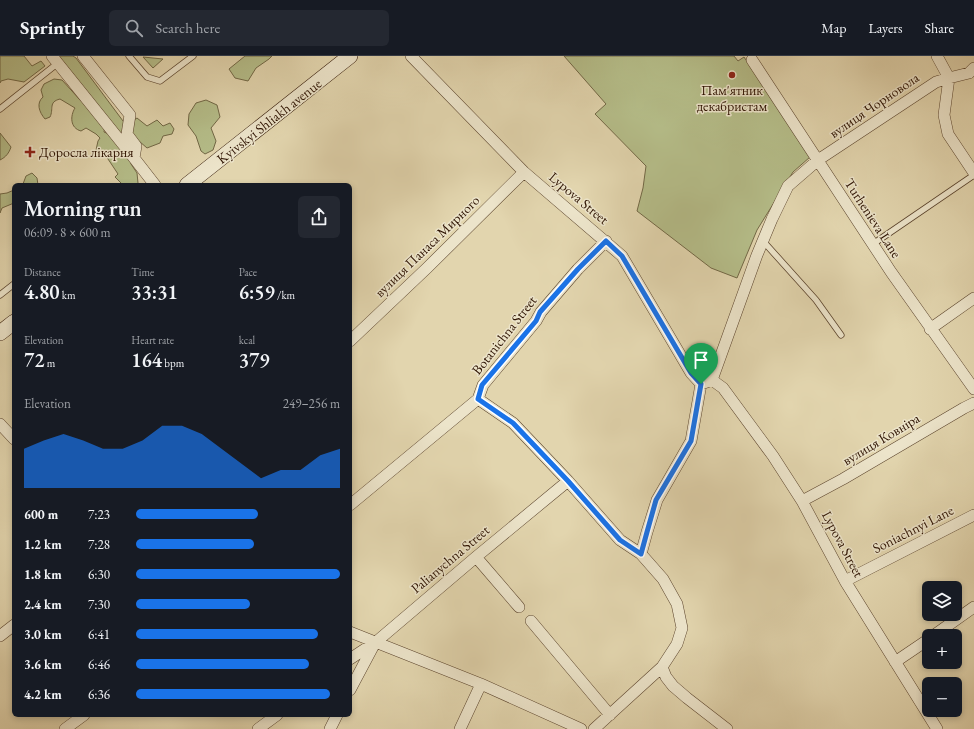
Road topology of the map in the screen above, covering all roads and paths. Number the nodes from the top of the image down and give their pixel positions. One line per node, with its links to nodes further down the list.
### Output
1 (83, 56): 12 (street)
2 (129, 56): 3 (lane)
3 (193, 56)
4 (410, 56): 14 (street, Lypova Street)
5 (937, 56): 10 (street)
6 (347, 57): 17 (main road, Kyivskyi Shliakh avenue)
7 (55, 59): 11 (lane); 12 (street)
8 (752, 60): 13 (street, Turhenieva Lane)
9 (974, 68): 10 (street, вулиця Чорновола)
10 (949, 78): 13 (street, вулиця Чорновола); 15 (street)
11 (0, 109)
12 (134, 158): 16 (street)
13 (818, 160): 19 (street, вулиця Чорновола); 20 (street, Turhenieva Lane)
14 (524, 172): 18 (street, Lypova Street); 28 (street, вулиця Панаса Мирного)
15 (974, 174): 20 (lane)
16 (151, 182)
17 (190, 183)
18 (606, 241): 30 (street, Lypova Street); 32 (street, Botanichna Street)
19 (763, 241): 27 (lane); 29 (street)
20 (873, 244): 25 (street, Turhenieva Lane)
21 (12, 287): 22 (lane)
22 (0, 295)
23 (974, 298): 25 (street)
24 (12, 324): 26 (main road)
25 (930, 329): 31 (street, Turhenieva Lane)
26 (0, 333)
27 (841, 335)
28 (352, 339)
29 (712, 380): 30 (street); 37 (street, Lypova Street)
30 (701, 384): 40 (street)
31 (974, 389)
32 (478, 399): 36 (street); 38 (street, Botanichna Street)
33 (974, 403): 37 (street, вулиця Ковніра)
34 (0, 424): 35 (street)
35 (12, 437)
36 (568, 481): 40 (street); 41 (street, Palianychna Street)
37 (802, 501): 42 (street, Lypova Street)
38 (352, 503)
39 (974, 515): 42 (street, Soniachnyi Lane)
40 (641, 554): 54 (street)
41 (476, 557): 43 (street); 50 (street, Palianychna Street)
42 (845, 581): 53 (street, Lypova Street)
43 (519, 607)
44 (974, 607): 47 (street)
45 (531, 621): 57 (street)
46 (12, 627): 49 (street)
47 (943, 629)
48 (352, 633): 50 (street)
49 (0, 636)
50 (376, 642): 52 (street, Palianychna Street); 55 (street); 56 (street)
51 (922, 644): 53 (street)
52 (352, 658)
53 (896, 662): 68 (street, Lypova Street)
54 (662, 667): 57 (street); 67 (street)
55 (481, 684): 64 (street); 65 (street)
56 (352, 686)
57 (610, 715): 66 (street)
58 (81, 717): 61 (street)
59 (274, 717): 62 (street)
60 (336, 717): 63 (street)
61 (65, 729)
62 (258, 729)
63 (330, 729)
64 (460, 729)
65 (580, 729)
66 (594, 729)
67 (727, 729)
68 (937, 729)

